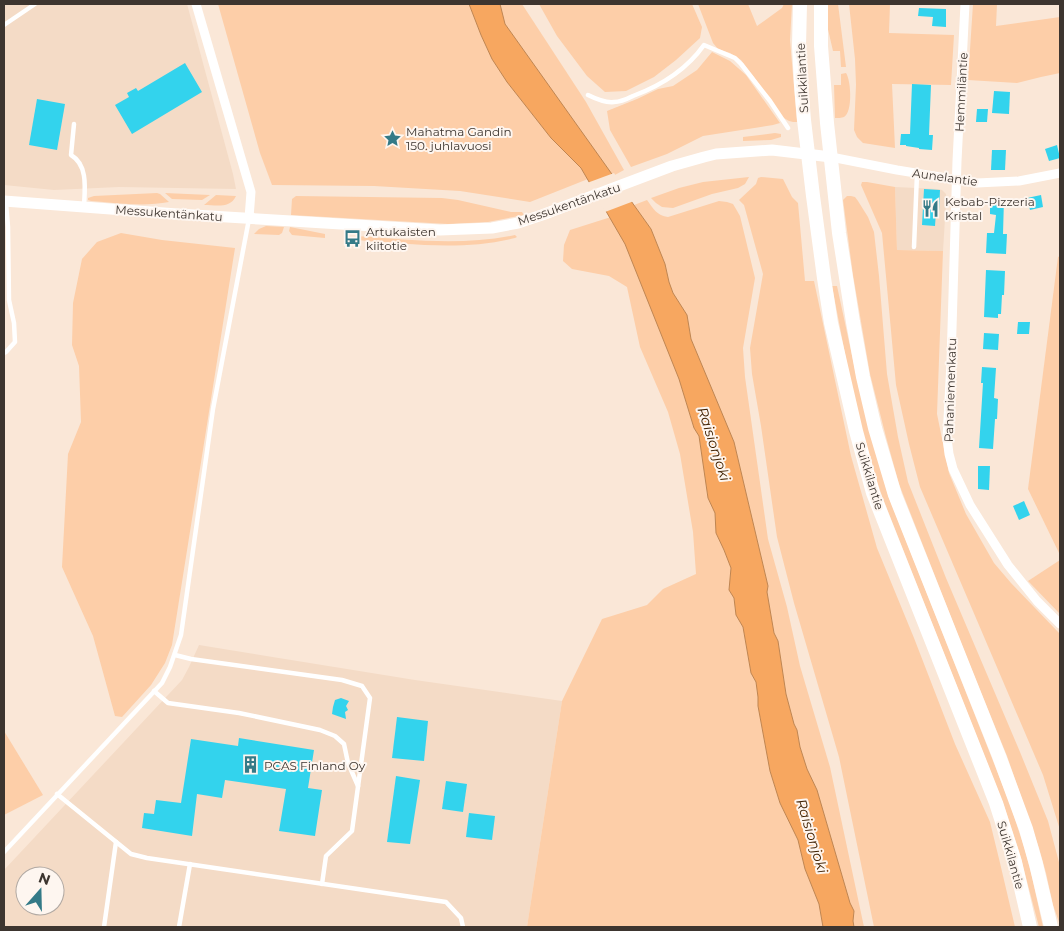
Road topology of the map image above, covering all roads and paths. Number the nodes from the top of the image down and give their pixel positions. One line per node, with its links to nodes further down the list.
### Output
1 (35, 4): 6 (lane)
2 (196, 4): 17 (street)
3 (800, 4): 10 (main road, Suikkilantie)
4 (821, 4): 11 (main road, Suikkilantie)
5 (965, 4): 14 (street, Hemmiläntie)
6 (4, 25)
7 (588, 95): 9 (lane)
8 (74, 124): 16 (lane)
9 (788, 128)
10 (808, 154): 11 (street, Messukentänkatu); 17 (street, Messukentänkatu); 32 (main road, Suikkilantie)
11 (830, 156): 13 (street, Aunelantie); 33 (main road, Suikkilantie)
12 (1060, 172): 14 (street, Aunelantie)
13 (917, 174): 14 (street, Aunelantie); 18 (lane)
14 (957, 180): 20 (street, Pahaniemenkatu)
15 (5, 201): 16 (street, Messukentänkatu); 19 (lane)
16 (84, 207): 17 (street, Messukentänkatu)
17 (249, 218): 21 (lane)
18 (914, 247)
19 (4, 353)
20 (1060, 624)
21 (175, 655): 22 (lane); 23 (lane)
22 (154, 691): 23 (lane); 24 (lane)
23 (358, 788): 28 (lane)
24 (57, 794): 25 (lane); 26 (lane)
25 (116, 842): 27 (lane); 29 (lane)
26 (4, 852)
27 (190, 864): 28 (lane); 30 (lane)
28 (322, 884): 31 (lane)
29 (104, 927)
30 (179, 927)
31 (463, 927)
32 (1030, 927)
33 (1051, 927)

